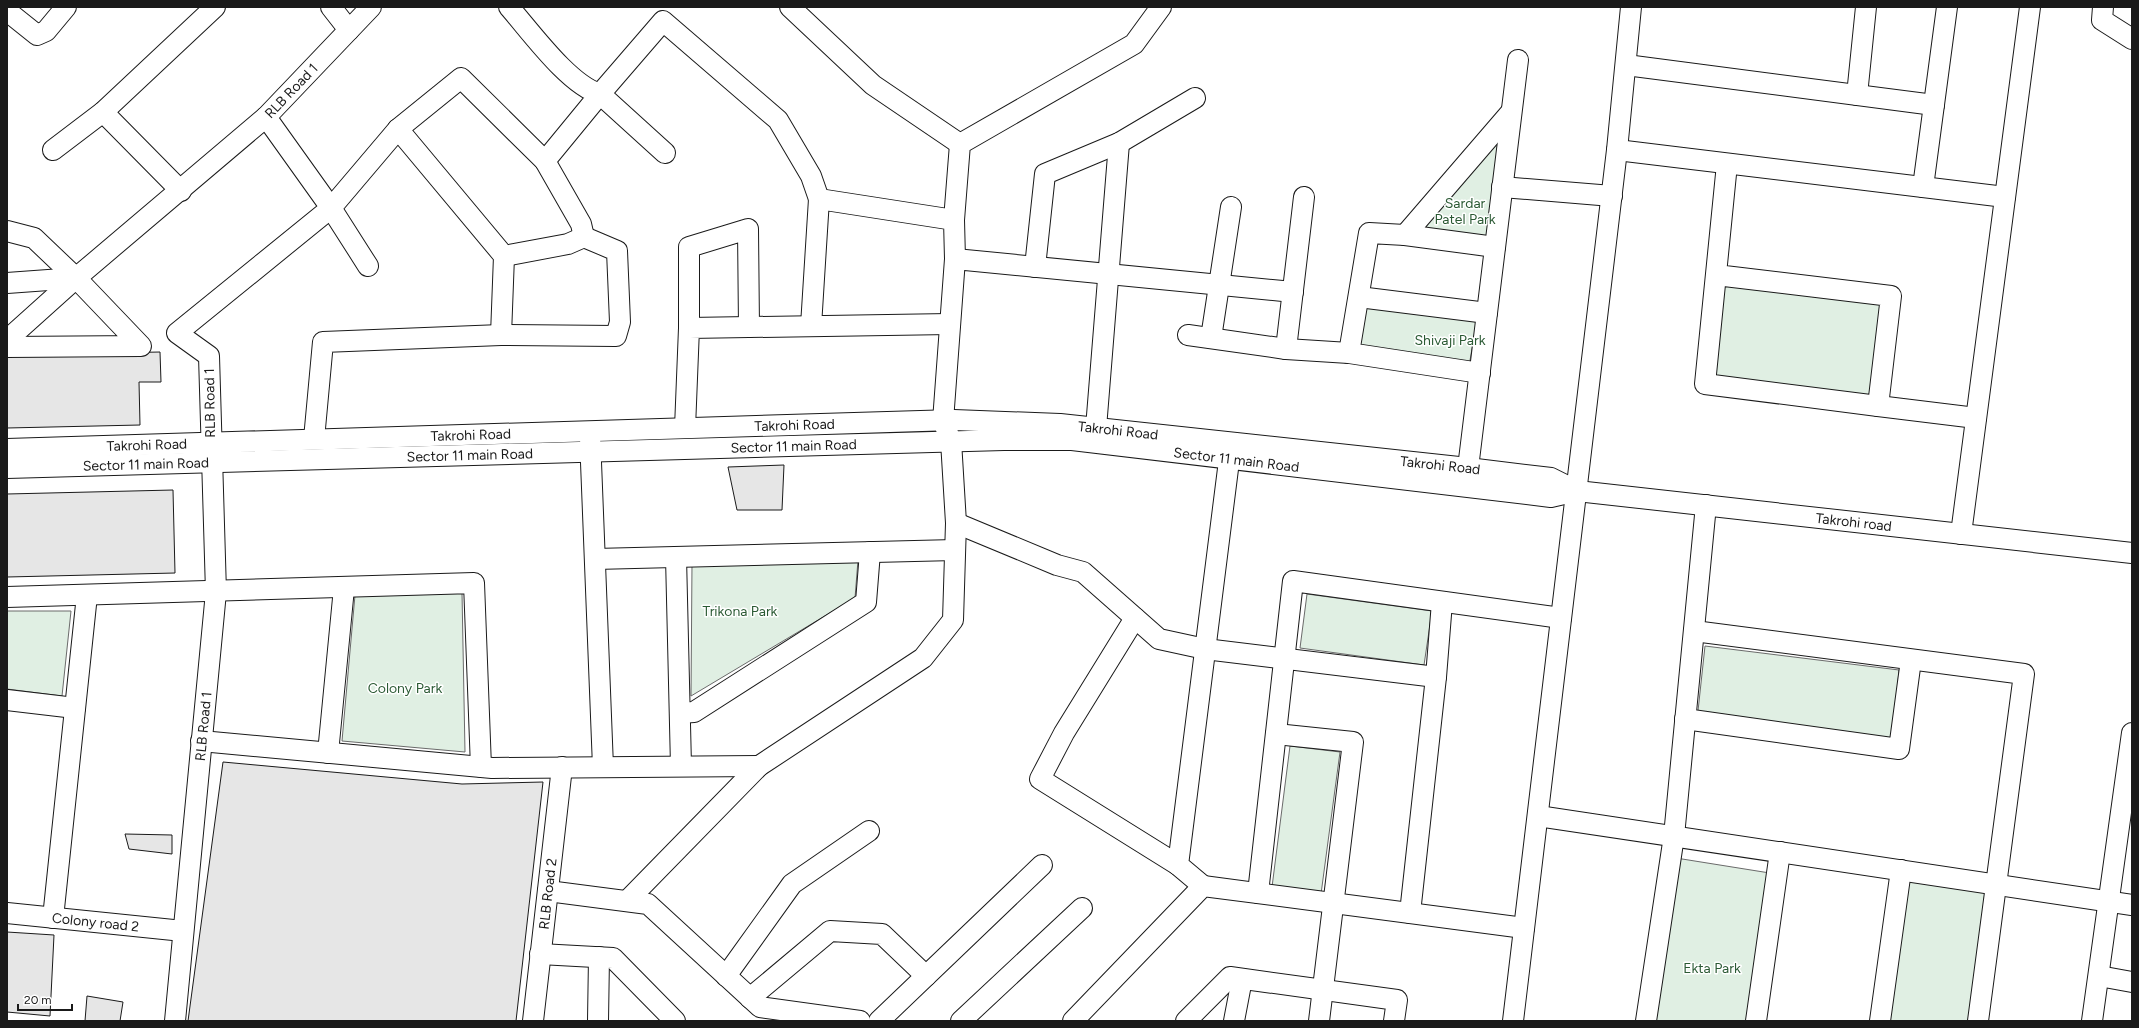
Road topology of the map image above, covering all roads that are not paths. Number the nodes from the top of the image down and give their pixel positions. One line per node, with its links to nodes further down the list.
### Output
1 (66, 7): 13 (street)
2 (215, 7): 22 (street)
3 (331, 7): 14 (street)
4 (371, 7): 14 (street, RLB Road 1)
5 (509, 7): 18 (street)
6 (790, 7): 27 (street)
7 (1161, 7): 27 (street)
8 (1631, 7): 17 (street)
9 (1866, 7): 19 (street)
10 (1947, 7): 21 (street)
11 (2030, 7): 38 (street)
12 (2103, 7): 15 (street)
13 (7, 11)
14 (349, 30): 24 (street, RLB Road 1)
15 (2132, 39)
16 (1518, 60): 23 (street)
17 (1626, 65): 19 (street); 29 (street)
18 (600, 94): 30 (street); 31 (street); 39 (street)
19 (1857, 95): 21 (street)
20 (1195, 98): 26 (street)
21 (1934, 105): 34 (street)
22 (103, 112): 28 (street); 35 (street)
23 (1511, 112): 33 (street); 44 (street)
24 (266, 117): 35 (street); 41 (street, RLB Road 1)
25 (398, 129): 31 (street); 41 (street); 47 (street)
26 (1119, 143): 50 (street); 51 (street)
27 (960, 144): 42 (street)
28 (52, 150)
29 (1617, 150): 32 (street); 36 (street)
30 (665, 153)
31 (545, 161): 45 (street)
32 (1727, 164): 34 (street); 52 (street)
33 (1502, 187): 36 (street); 46 (street)
34 (1923, 187): 38 (street)
35 (181, 191): 53 (street)
36 (1612, 196): 84 (street)
37 (1304, 197): 56 (street)
38 (2005, 197): 72 (street)
39 (818, 199): 42 (street); 60 (street)
40 (1231, 207): 55 (street)
41 (331, 208): 49 (street); 81 (street, RLB Road 1)
42 (954, 220): 48 (street)
43 (7, 231): 53 (street)
44 (1405, 235): 46 (street); 57 (street)
45 (584, 237): 47 (street); 63 (street)
46 (1495, 247): 58 (street)
47 (504, 256): 63 (street)
48 (955, 259): 50 (street); 59 (street)
49 (368, 266)
50 (1035, 267): 51 (street)
51 (1108, 275): 55 (street); 75 (street)
52 (1716, 275): 71 (street); 71 (street)
53 (76, 278): 54 (street); 66 (street); 67 (street)
54 (7, 283)
55 (1218, 285): 56 (street); 65 (street)
56 (1292, 292): 68 (street)
57 (1359, 297): 58 (street); 69 (street)
58 (1487, 313): 70 (street)
59 (950, 324): 60 (street); 73 (street)
60 (812, 326): 61 (street)
61 (749, 327): 62 (street); 62 (street)
62 (689, 328): 74 (street)
63 (501, 335): 76 (street)
64 (1188, 335): 65 (street)
65 (1211, 338): 68 (street)
66 (7, 340)
67 (7, 347)
68 (1286, 349): 69 (street)
69 (1349, 353): 70 (street)
70 (1480, 373): 83 (street)
71 (1878, 406): 72 (street)
72 (1976, 418): 87 (street)
73 (943, 421): 74 (street, Takrohi Road); 75 (street, Takrohi Road); 78 (street)
74 (685, 428): 77 (street, Takrohi Road)
75 (1096, 428): 80 (street, Takrohi Road)
76 (314, 439): 77 (street, Takrohi Road); 81 (street, Takrohi Road)
77 (591, 441): 78 (street, Sector 11 main Road); 81 (street, Sector 11 main Road); 92 (street)
78 (951, 441): 80 (street, Sector 11 main Road); 86 (street)
79 (7, 449): 81 (street, Takrohi Road)
80 (1230, 450): 83 (street, Takrohi Road); 84 (street, Sector 11 main Road); 101 (street)
81 (211, 452): 82 (street, Sector 11 main Road); 94 (street, RLB Road 1)
82 (7, 468)
83 (1468, 468): 84 (street, Takrohi Road)
84 (1577, 491): 85 (street, Takrohi road); 99 (street)
85 (1706, 506): 87 (street, Takrohi road); 100 (street)
86 (956, 523): 88 (street); 98 (street)
87 (1961, 534): 90 (street, Takrohi road)
88 (955, 550): 89 (street); 114 (street)
89 (870, 552): 91 (street); 107 (street)
90 (2132, 552)
91 (676, 557): 92 (street); 107 (street)
92 (595, 559): 117 (street)
93 (344, 588): 94 (street); 112 (street); 115 (street)
94 (216, 592): 95 (street); 111 (street, RLB Road 1)
95 (87, 595): 96 (street); 106 (street)
96 (7, 597)
97 (1442, 602): 99 (street); 102 (street); 104 (street)
98 (1134, 618): 101 (street); 123 (street)
99 (1562, 618): 118 (street)
100 (1694, 631): 103 (street); 108 (street)
101 (1205, 649): 102 (street); 123 (street)
102 (1284, 658): 104 (street); 110 (street)
103 (1911, 660): 108 (street); 125 (street)
104 (1436, 677): 134 (street)
105 (7, 700): 106 (street)
106 (75, 708): 136 (street)
107 (680, 713): 113 (street)
108 (1685, 719): 120 (street)
109 (2132, 733): 130 (street)
110 (1276, 734): 128 (street); 131 (street)
111 (201, 740): 112 (street); 138 (street, RLB Road 1)
112 (328, 753): 115 (street)
113 (681, 766): 114 (street); 117 (street)
114 (759, 766): 129 (street)
115 (481, 767): 116 (street)
116 (562, 767): 117 (street); 127 (street, RLB Road 2)
117 (603, 767)
118 (1538, 816): 120 (street); 137 (street)
119 (869, 831): 141 (street)
120 (1674, 836): 121 (street); 161 (street)
121 (1780, 852): 124 (street); 162 (street)
122 (1042, 865): 142 (street)
123 (1178, 865): 126 (street)
124 (1901, 870): 125 (street); 163 (street)
125 (1995, 884): 130 (street); 164 (street)
126 (1203, 886): 128 (street); 155 (street)
127 (548, 891): 129 (street); 139 (street, RLB Road 2)
128 (1258, 893): 131 (street)
129 (627, 901): 141 (street)
130 (2109, 902): 132 (street); 143 (street)
131 (1335, 903): 134 (street); 146 (street)
132 (2132, 905)
133 (1082, 908): 154 (street)
134 (1410, 913): 137 (street)
135 (7, 914): 136 (street, Colony road 2)
136 (53, 918): 138 (street, Colony road 2)
137 (1524, 928): 160 (street)
138 (183, 931): 148 (street, RLB Road 1)
139 (540, 954): 140 (street); 149 (street, RLB Road 2)
140 (599, 958): 150 (street); 151 (street)
141 (726, 976): 147 (street)
142 (926, 976): 147 (street); 153 (street)
143 (2099, 976): 145 (street); 165 (street)
144 (1242, 979): 146 (street); 156 (street); 157 (street)
145 (2132, 982)
146 (1323, 990): 158 (street); 159 (street)
147 (756, 1009): 152 (street)
148 (175, 1021)
149 (533, 1021)
150 (598, 1021)
151 (675, 1021)
152 (860, 1021)
153 (878, 1021)
154 (961, 1021)
155 (1074, 1021)
156 (1186, 1021)
157 (1234, 1021)
158 (1319, 1021)
159 (1394, 1021)
160 (1513, 1021)
161 (1646, 1021)
162 (1756, 1021)
163 (1880, 1021)
164 (1978, 1021)
165 (2092, 1021)

